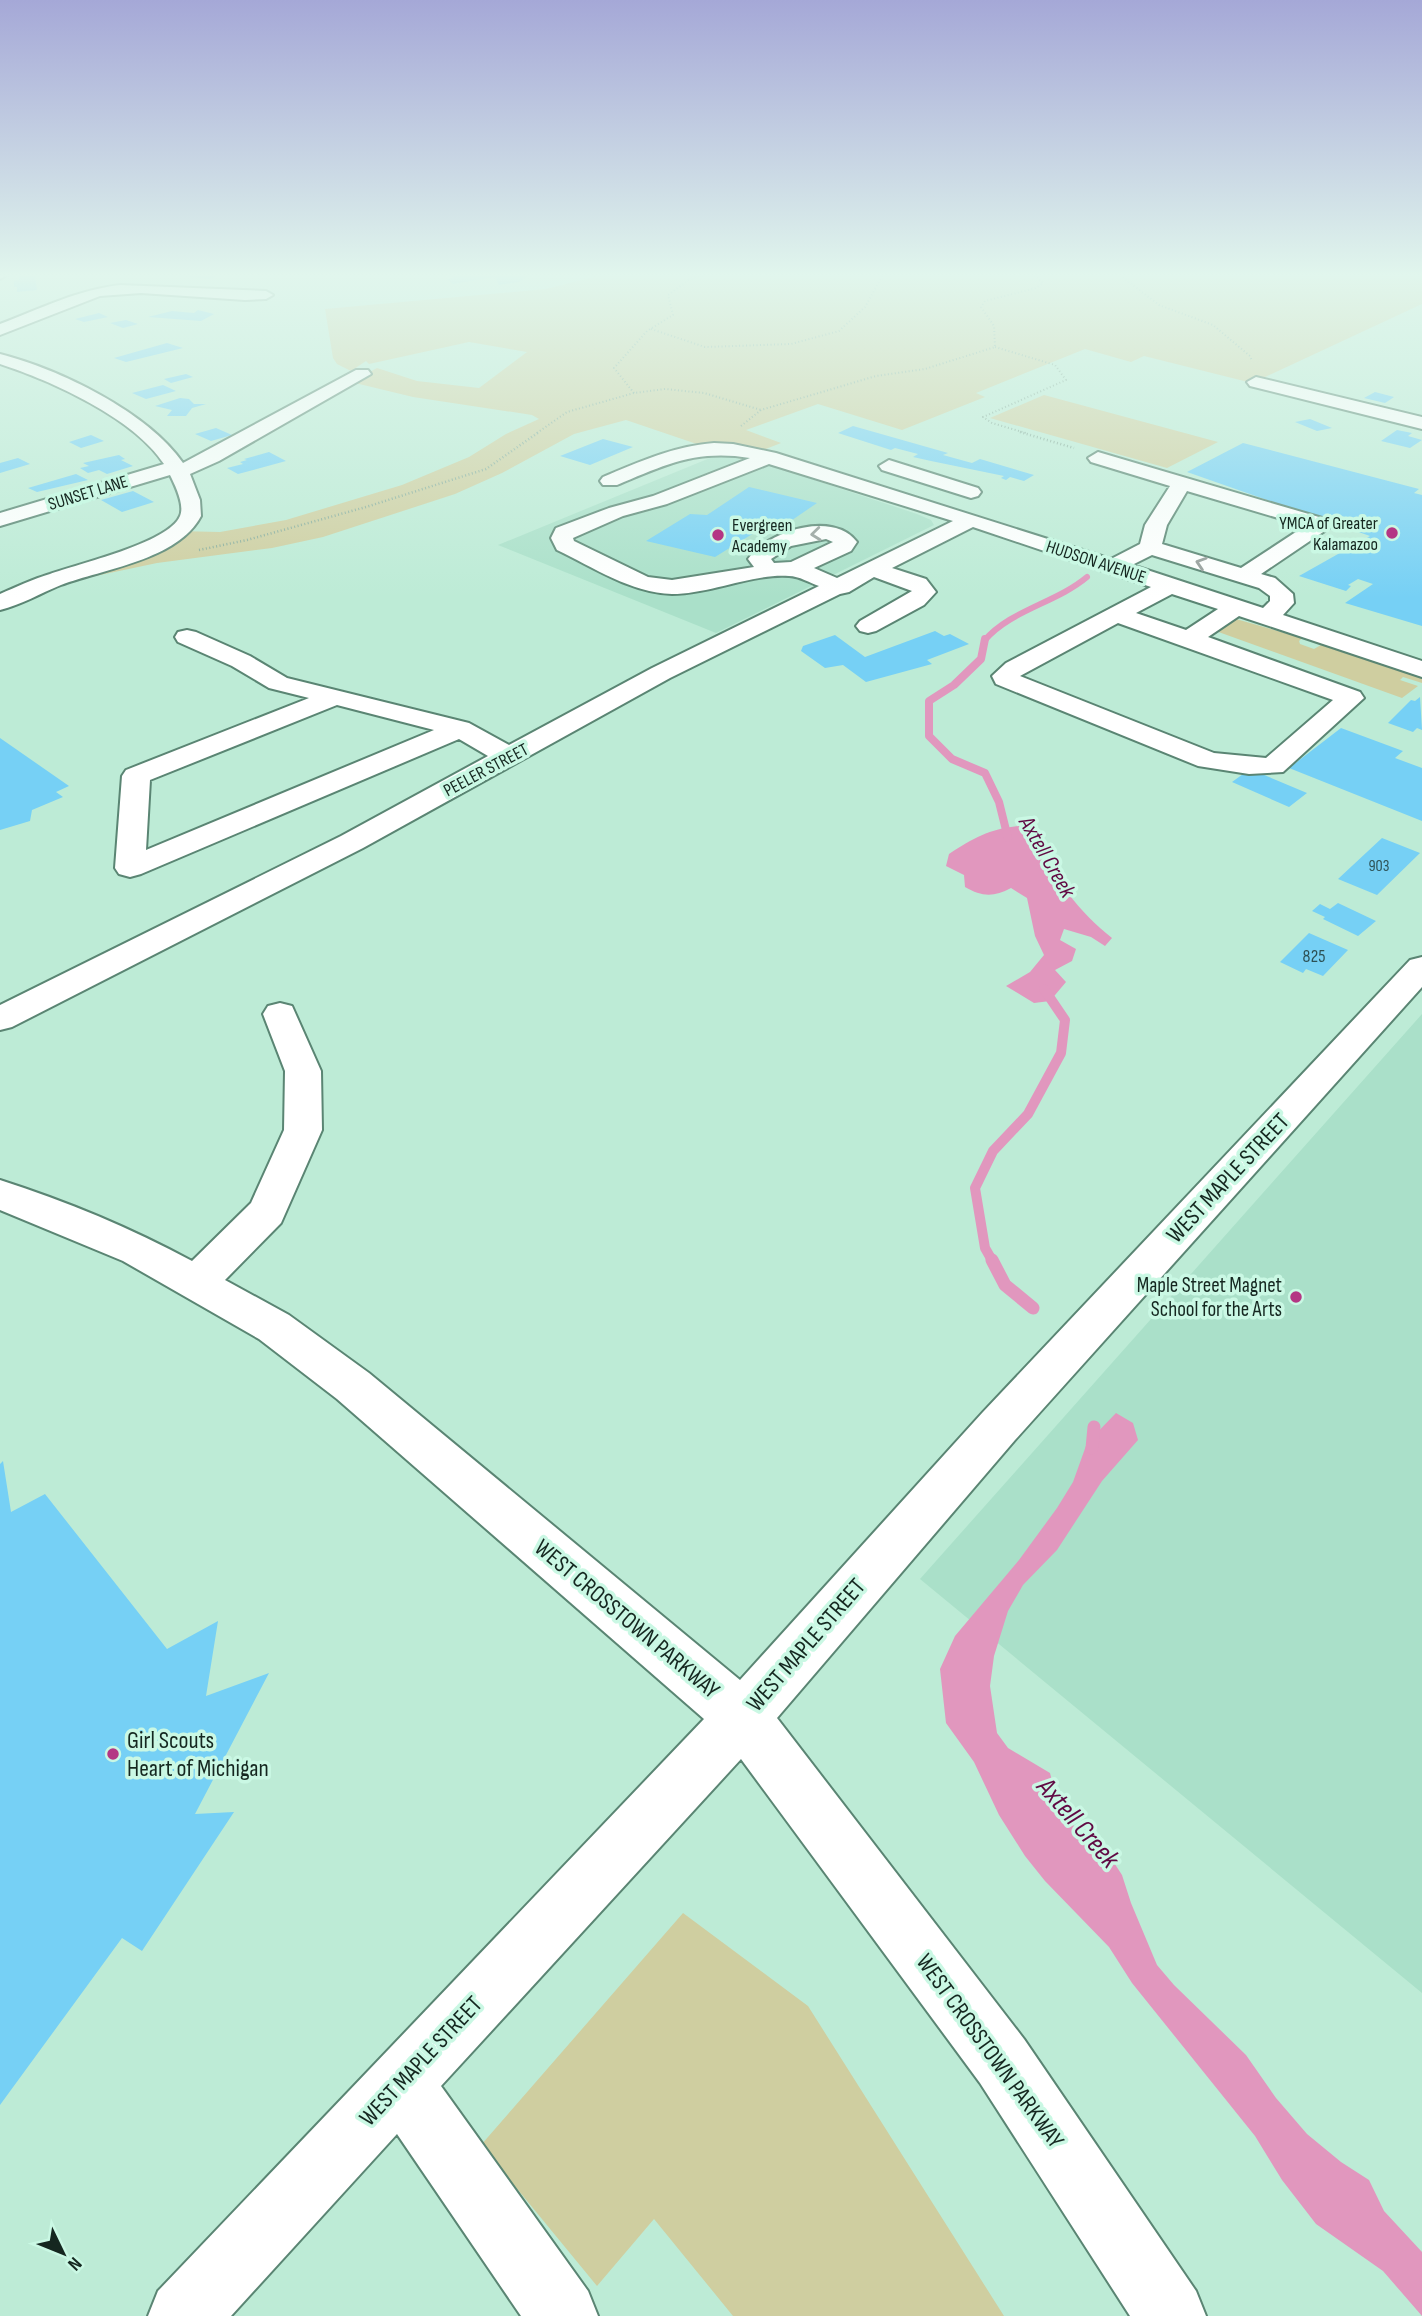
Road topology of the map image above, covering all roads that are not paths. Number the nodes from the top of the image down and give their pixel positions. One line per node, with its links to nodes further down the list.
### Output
1 (49, 381): 9 (street)
2 (349, 381): 9 (street, SUNSET LANE)
3 (1256, 382): 4 (street)
4 (1422, 423)
5 (769, 457): 10 (street, HUDSON AVENUE); 11 (street, HUDSON AVENUE); 28 (street)
6 (832, 458): 10 (street)
7 (1098, 458): 12 (street)
8 (870, 461): 13 (street)
9 (178, 469): 17 (street, SUNSET LANE); 33 (street)
10 (808, 469): 16 (street, HUDSON AVENUE)
11 (610, 481)
12 (1182, 483): 14 (street); 22 (street)
13 (971, 492)
14 (1169, 503): 15 (street); 18 (street)
15 (1195, 511)
16 (972, 520): 26 (street, HUDSON AVENUE); 29 (street, PEELER STREET)
17 (0, 522): 21 (street)
18 (1156, 524): 19 (street); 23 (street)
19 (1181, 532)
20 (1271, 533): 22 (street)
21 (0, 534)
22 (1297, 541): 25 (street)
23 (1150, 547): 26 (street); 30 (street, one-way to 23)
24 (1245, 550): 25 (street)
25 (1271, 558): 30 (street)
26 (1112, 567): 31 (street, HUDSON AVENUE)
27 (795, 569): 28 (street); 28 (street, one-way to 28); 32 (street)
28 (768, 570)
29 (875, 570): 32 (street, PEELER STREET); 37 (street)
30 (1243, 576): 36 (street)
31 (1170, 586): 34 (street, HUDSON AVENUE); 35 (street)
32 (841, 587): 43 (street, PEELER STREET)
33 (0, 603)
34 (1236, 608): 36 (street, HUDSON AVENUE); 39 (street)
35 (1116, 614): 39 (street); 39 (street)
36 (1266, 618): 40 (street, HUDSON AVENUE)
37 (867, 626)
38 (187, 637): 41 (street)
39 (1189, 639)
40 (1422, 669)
41 (335, 697): 42 (street); 42 (street)
42 (460, 729): 43 (street)
43 (510, 757): 46 (street, PEELER STREET)
44 (1422, 967): 49 (street, WEST MAPLE STREET)
45 (280, 1013): 48 (street)
46 (0, 1020)
47 (0, 1195): 48 (street, WEST CROSSTOWN PARKWAY)
48 (197, 1282): 49 (street, WEST CROSSTOWN PARKWAY)
49 (743, 1717): 50 (street, WEST MAPLE STREET); 53 (street, WEST CROSSTOWN PARKWAY)
50 (400, 2082): 51 (street, WEST MAPLE STREET); 52 (street)
51 (183, 2316)
52 (563, 2316)
53 (1171, 2316)

